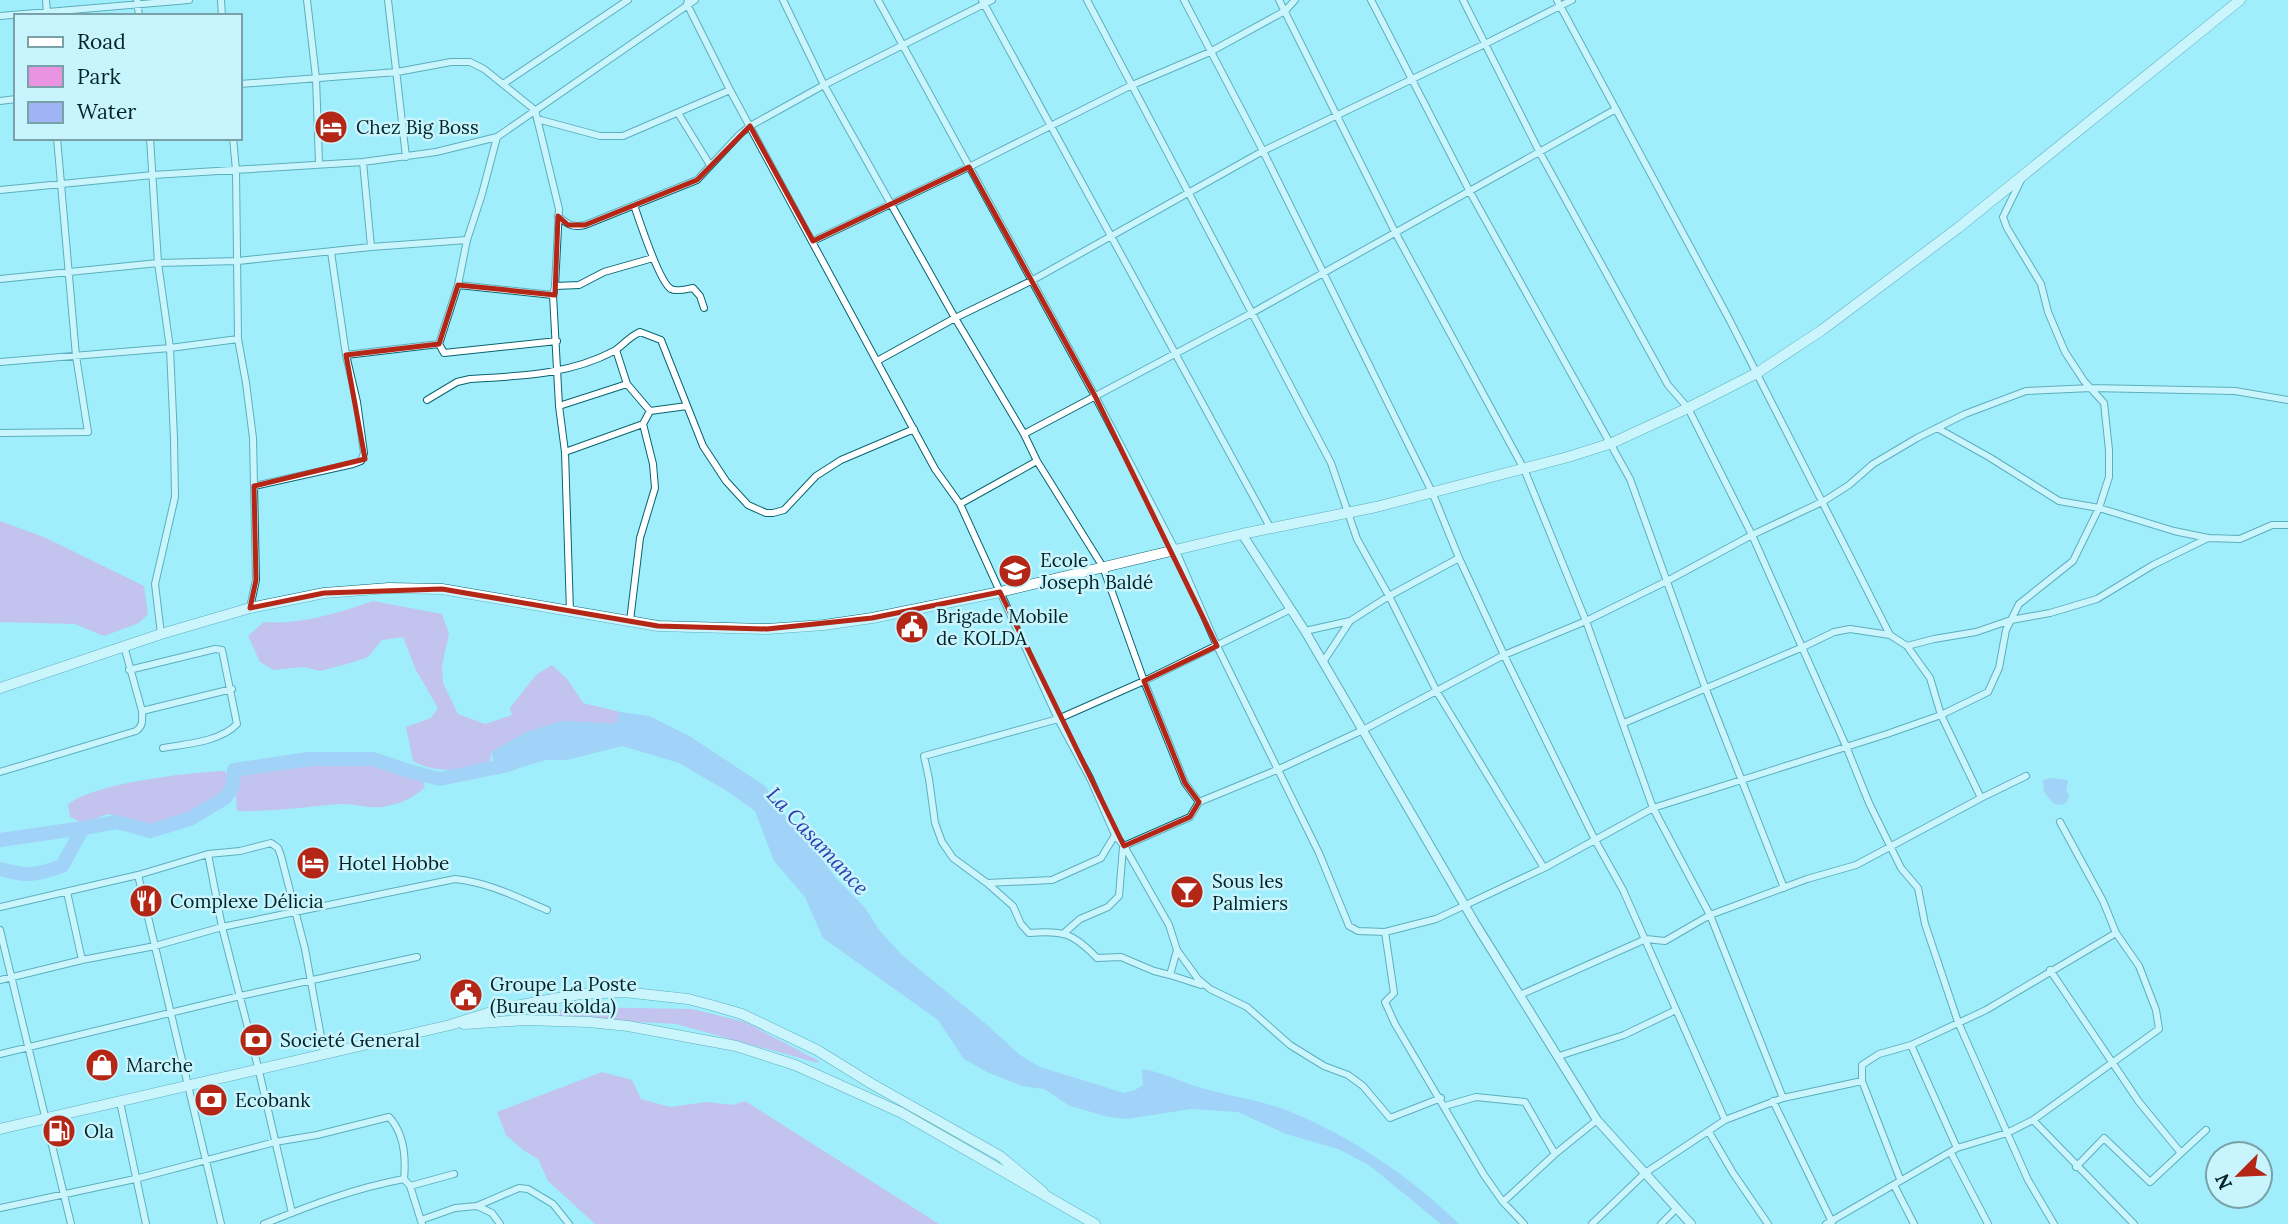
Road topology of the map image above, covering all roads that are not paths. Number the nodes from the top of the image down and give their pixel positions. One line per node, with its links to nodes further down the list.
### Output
1 (46, 0): 23 (street)
2 (189, 0): 18 (street)
3 (307, 0): 28 (street)
4 (388, 0): 27 (street)
5 (628, 0): 31 (street)
6 (695, 0): 19 (street)
7 (783, 0): 32 (street)
8 (878, 0): 24 (street)
9 (992, 0): 20 (street)
10 (1087, 0): 33 (street)
11 (1184, 0): 26 (street)
12 (1279, 0): 22 (street)
13 (1294, 0): 22 (street)
14 (1371, 0): 29 (street)
15 (1463, 0): 25 (street)
16 (1572, 0): 21 (street)
17 (2240, 0): 55 (main road)
18 (137, 2): 23 (street)
19 (687, 2): 34 (street); 36 (street)
20 (983, 2): 24 (street); 41 (street)
21 (1558, 3): 25 (street); 35 (street)
22 (1285, 11): 26 (street); 38 (street)
23 (47, 14)
24 (903, 44): 32 (street); 52 (street)
25 (1485, 44): 29 (street); 47 (street)
26 (1210, 52): 33 (street); 46 (street)
27 (397, 72): 28 (street); 31 (street); 48 (street)
28 (316, 78): 30 (street); 50 (street)
29 (1413, 78): 38 (street); 58 (street)
30 (242, 84)
31 (503, 84): 36 (street)
32 (824, 85): 40 (street); 60 (street)
33 (1130, 86): 41 (street); 59 (street)
34 (730, 90): 37 (street); 40 (street)
35 (1616, 109): 47 (street); 93 (street)
36 (535, 110): 39 (street); 42 (street)
37 (678, 113): 39 (street); 51 (street)
38 (1337, 115): 46 (street); 63 (street)
39 (537, 118): 62 (street)
40 (750, 126): 51 (street); 66 (street)
41 (1051, 126): 52 (street); 64 (street)
42 (497, 137): 48 (street); 65 (street)
43 (57, 140): 56 (street)
44 (150, 140): 54 (street)
45 (233, 140): 53 (street)
46 (1264, 150): 59 (street); 72 (street)
47 (1540, 153): 58 (street); 101 (street)
48 (406, 157): 49 (street)
49 (363, 162): 50 (street); 67 (street)
50 (319, 163): 53 (street)
51 (710, 165): 61 (street)
52 (969, 167): 60 (street); 75 (street)
53 (236, 170): 54 (street); 70 (street)
54 (153, 175): 56 (street); 71 (street)
55 (2022, 176): 93 (main road); 95 (street)
56 (61, 186): 57 (street); 73 (street)
57 (0, 190)
58 (1470, 192): 63 (street); 108 (street)
59 (1188, 194): 64 (street); 80 (street)
60 (891, 204): 66 (street); 81 (street)
61 (634, 205): 62 (street); 69 (street)
62 (558, 216): 77 (street)
63 (1395, 232): 72 (street); 111 (street)
64 (1110, 235): 75 (street); 87 (street)
65 (467, 240): 67 (street); 76 (street)
66 (813, 241): 90 (street)
67 (371, 247): 68 (street)
68 (331, 251): 70 (street); 88 (street)
69 (653, 258): 77 (street); 79 (street)
70 (238, 261): 71 (street); 82 (street)
71 (158, 263): 73 (street); 85 (street)
72 (1324, 272): 80 (street); 113 (street)
73 (69, 274): 74 (street); 89 (street)
74 (0, 279)
75 (1031, 281): 81 (street); 96 (street)
76 (458, 285): 78 (street); 84 (street)
77 (555, 286): 78 (street)
78 (553, 295): 83 (street)
79 (704, 308)
80 (1250, 314): 87 (street); 117 (street)
81 (954, 318): 90 (street); 107 (street)
82 (237, 339): 85 (street); 112 (street)
83 (557, 341): 84 (street); 92 (street)
84 (439, 344): 88 (street)
85 (170, 348): 89 (street); 137 (street)
86 (616, 350): 92 (street); 94 (street); 100 (street)
87 (1175, 352): 96 (street); 119 (street)
88 (346, 355): 112 (street)
89 (76, 356): 91 (street); 106 (street)
90 (877, 361): 105 (street)
91 (0, 362)
92 (557, 372): 97 (street); 99 (street)
93 (1757, 373): 101 (main road); 114 (street)
94 (627, 384): 99 (street); 102 (street)
95 (2091, 388): 98 (street); 104 (street); 116 (street)
96 (1095, 396): 107 (street); 123 (street)
97 (427, 400)
98 (2288, 400)
99 (559, 406): 109 (street)
100 (687, 406): 102 (street); 105 (street)
101 (1689, 408): 108 (main road); 121 (street)
102 (650, 411): 103 (street)
103 (643, 424): 109 (street); 133 (street)
104 (1937, 428): 114 (street); 116 (street)
105 (914, 429): 115 (street)
106 (0, 433)
107 (1024, 434): 110 (street)
108 (1612, 443): 111 (main road); 126 (street)
109 (565, 452): 131 (street)
110 (1037, 461): 115 (street); 125 (street)
111 (1524, 469): 113 (main road); 135 (street)
112 (254, 486): 129 (street)
113 (1432, 492): 117 (main road); 124 (street)
114 (1824, 501): 121 (street); 138 (street)
115 (960, 504): 127 (street)
116 (2099, 508): 122 (street); 132 (street)
117 (1349, 511): 119 (main road); 128 (street)
118 (2288, 525): 122 (street)
119 (1270, 527): 120 (main road)
120 (1242, 534): 123 (main road); 130 (street)
121 (1752, 535): 126 (street); 142 (street)
122 (2208, 538): 132 (street)
123 (1176, 551): 125 (main road); 140 (street)
124 (1459, 558): 128 (street); 143 (street)
125 (1103, 567): 127 (main road); 146 (street)
126 (1667, 581): 135 (street); 147 (street)
127 (1000, 592): 133 (main road); 153 (street)
128 (1389, 596): 134 (street); 150 (street)
129 (250, 608): 131 (main road); 137 (main road)
130 (1291, 609): 136 (street); 140 (street)
131 (570, 612): 133 (main road)
132 (2011, 620): 141 (street); 152 (street)
133 (631, 621)
134 (1350, 621): 136 (street); 144 (street)
135 (1586, 621): 143 (street); 154 (street)
136 (1304, 631): 144 (street)
137 (161, 634): 139 (main road)
138 (1890, 635): 141 (street); 142 (street)
139 (124, 646): 145 (street); 148 (main road)
140 (1217, 646): 146 (street); 158 (street)
141 (1907, 646): 152 (street)
142 (1803, 647): 147 (street); 156 (street)
143 (1504, 655): 150 (street); 167 (street)
144 (1323, 662): 155 (street)
145 (130, 670): 149 (street); 151 (street)
146 (1144, 681): 153 (street); 163 (street)
147 (1705, 687): 154 (street); 161 (street)
148 (0, 688)
149 (232, 689): 151 (street); 157 (street)
150 (1437, 692): 155 (street); 171 (street)
151 (142, 711): 159 (street)
152 (1941, 715): 156 (street); 162 (street)
153 (1058, 719): 166 (street); 173 (street)
154 (1624, 723): 164 (street)
155 (1363, 730): 158 (street); 176 (street)
156 (1846, 746): 161 (street); 169 (street)
157 (163, 748)
158 (1279, 769): 163 (street); 183 (street)
159 (0, 772)
160 (2026, 776): 162 (street)
161 (1741, 780): 164 (street); 174 (street)
162 (1981, 798): 169 (street)
163 (1199, 802): 168 (street)
164 (1653, 808): 167 (street); 180 (street)
165 (2060, 822): 184 (street)
166 (1115, 835): 168 (street); 173 (street)
167 (1595, 840): 171 (street); 186 (street)
168 (1124, 846): 185 (street); 188 (street)
169 (1892, 846): 174 (street); 201 (street)
170 (208, 855): 172 (street); 179 (street); 181 (street)
171 (1544, 868): 176 (street)
172 (138, 875): 175 (street); 187 (street)
173 (986, 883): 185 (street)
174 (1784, 888): 180 (street)
175 (67, 892): 177 (street); 190 (street)
176 (1466, 903): 183 (street); 197 (street)
177 (0, 907)
178 (547, 910): 179 (street)
179 (294, 912): 181 (street); 195 (street)
180 (1710, 915): 186 (street); 212 (street)
181 (222, 927): 187 (street); 198 (street)
182 (0, 930): 193 (street)
183 (1385, 932): 215 (street)
184 (2116, 933): 191 (street); 208 (street)
185 (1063, 934): 192 (street)
186 (1646, 939): 197 (street); 199 (street)
187 (155, 946): 190 (street); 200 (street)
188 (1177, 950): 192 (street); 196 (street)
189 (417, 957): 195 (street)
190 (82, 960): 193 (street)
191 (2050, 970): 201 (street); 208 (street)
192 (1170, 975): 196 (street)
193 (11, 977): 194 (street); 204 (street)
194 (0, 980)
195 (312, 982): 198 (street); 205 (street)
196 (1210, 989): 215 (street)
197 (1520, 995): 207 (street)
198 (240, 996): 200 (street); 209 (street)
199 (1676, 1010): 207 (street); 218 (street)
200 (171, 1012): 204 (street); 211 (street)
201 (1958, 1023): 203 (street); 223 (street)
202 (450, 1025): 205 (main road); 237 (main road); 237 (main road)
203 (1911, 1045): 210 (street); 225 (street)
204 (29, 1047): 206 (street); 216 (street)
205 (324, 1053): 209 (main road)
206 (0, 1054)
207 (1559, 1056): 217 (street)
208 (2113, 1060): 219 (street); 226 (street)
209 (258, 1068): 211 (main road); 224 (street)
210 (1862, 1081): 212 (street); 234 (street)
211 (187, 1085): 214 (main road); 228 (street)
212 (1783, 1098): 213 (street)
213 (1773, 1101): 218 (street); 246 (street)
214 (120, 1102): 216 (main road); 233 (street)
215 (1443, 1102): 227 (street); 239 (street)
216 (45, 1117): 220 (main road); 238 (street)
217 (1597, 1120): 227 (street); 230 (street)
218 (1725, 1120): 222 (street)
219 (2032, 1120): 223 (street); 229 (street)
220 (0, 1129)
221 (2206, 1129): 226 (street)
222 (1709, 1132): 230 (street); 258 (street)
223 (2007, 1133): 225 (street); 261 (street)
224 (275, 1142): 228 (street); 232 (street); 243 (street)
225 (1954, 1151): 234 (street); 260 (street)
226 (2180, 1153): 229 (street)
227 (1555, 1154): 239 (street)
228 (206, 1160): 233 (street); 249 (street)
229 (2076, 1167): 244 (street)
230 (1644, 1173): 242 (street); 255 (street)
231 (453, 1174): 236 (street)
232 (404, 1178): 236 (street); 243 (street)
233 (135, 1179): 238 (street); 248 (street)
234 (1900, 1180): 235 (street)
235 (1894, 1185): 246 (street); 259 (street)
236 (410, 1186): 245 (street)
237 (1043, 1192): 253 (main road)
238 (63, 1193): 241 (street); 247 (street)
239 (1503, 1202): 254 (street)
240 (477, 1206): 245 (street); 251 (street); 252 (street)
241 (0, 1208)
242 (1676, 1209): 256 (street); 257 (street)
243 (292, 1213): 250 (street)
244 (2128, 1217): 262 (street); 263 (street)
245 (421, 1222)
246 (1830, 1223)
247 (71, 1224)
248 (146, 1224)
249 (221, 1224)
250 (264, 1224)
251 (500, 1224)
252 (569, 1224)
253 (1095, 1224)
254 (1524, 1224)
255 (1592, 1224)
256 (1661, 1224)
257 (1690, 1224)
258 (1768, 1224)
259 (1914, 1224)
260 (1988, 1224)
261 (2054, 1224)
262 (2119, 1224)
263 (2134, 1224)

